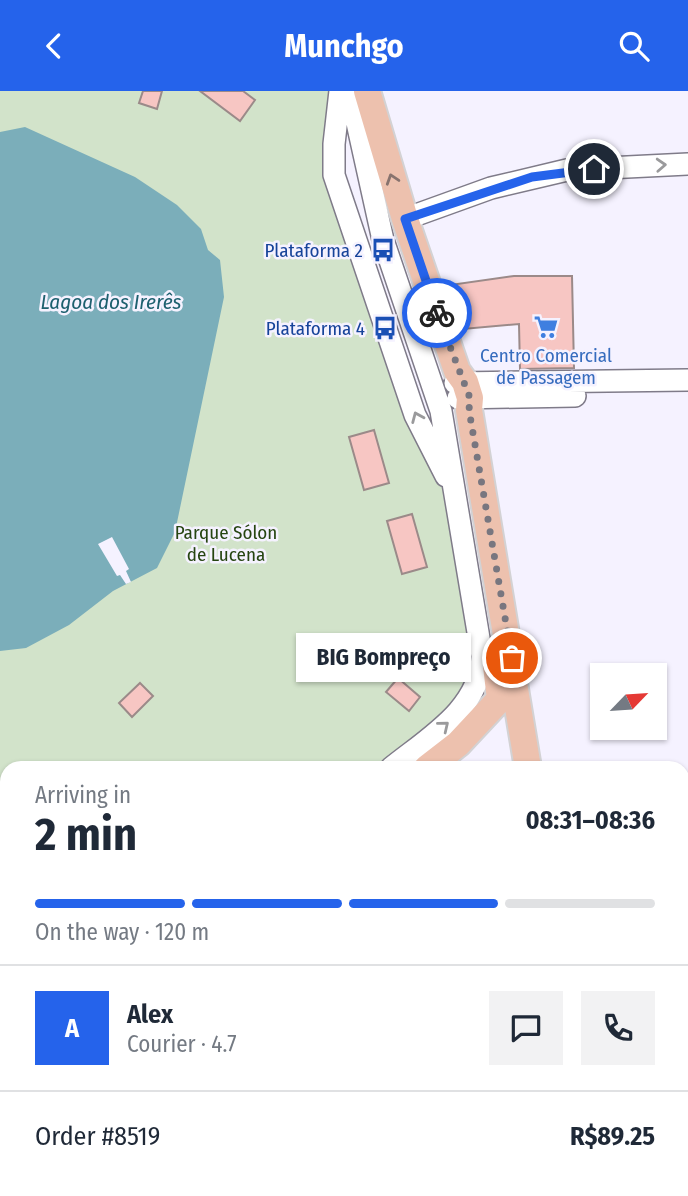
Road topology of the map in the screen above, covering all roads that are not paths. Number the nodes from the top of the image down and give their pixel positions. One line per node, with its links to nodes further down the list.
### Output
1 (340, 91): 10 (street, one-way to 1)
2 (350, 91): 10 (street)
3 (367, 91): 5 (main road, one-way to 3)
4 (688, 164): 5 (street, one-way to 4)
5 (405, 219): 7 (main road)
6 (688, 380): 8 (street)
7 (461, 386): 8 (street); 11 (main road)
8 (570, 388): 9 (street)
9 (688, 394)
10 (458, 500): 12 (street, one-way to 10)
11 (508, 697): 13 (main road); 14 (main road); 15 (main road)
12 (399, 761)
13 (436, 761)
14 (513, 761)
15 (526, 761)

